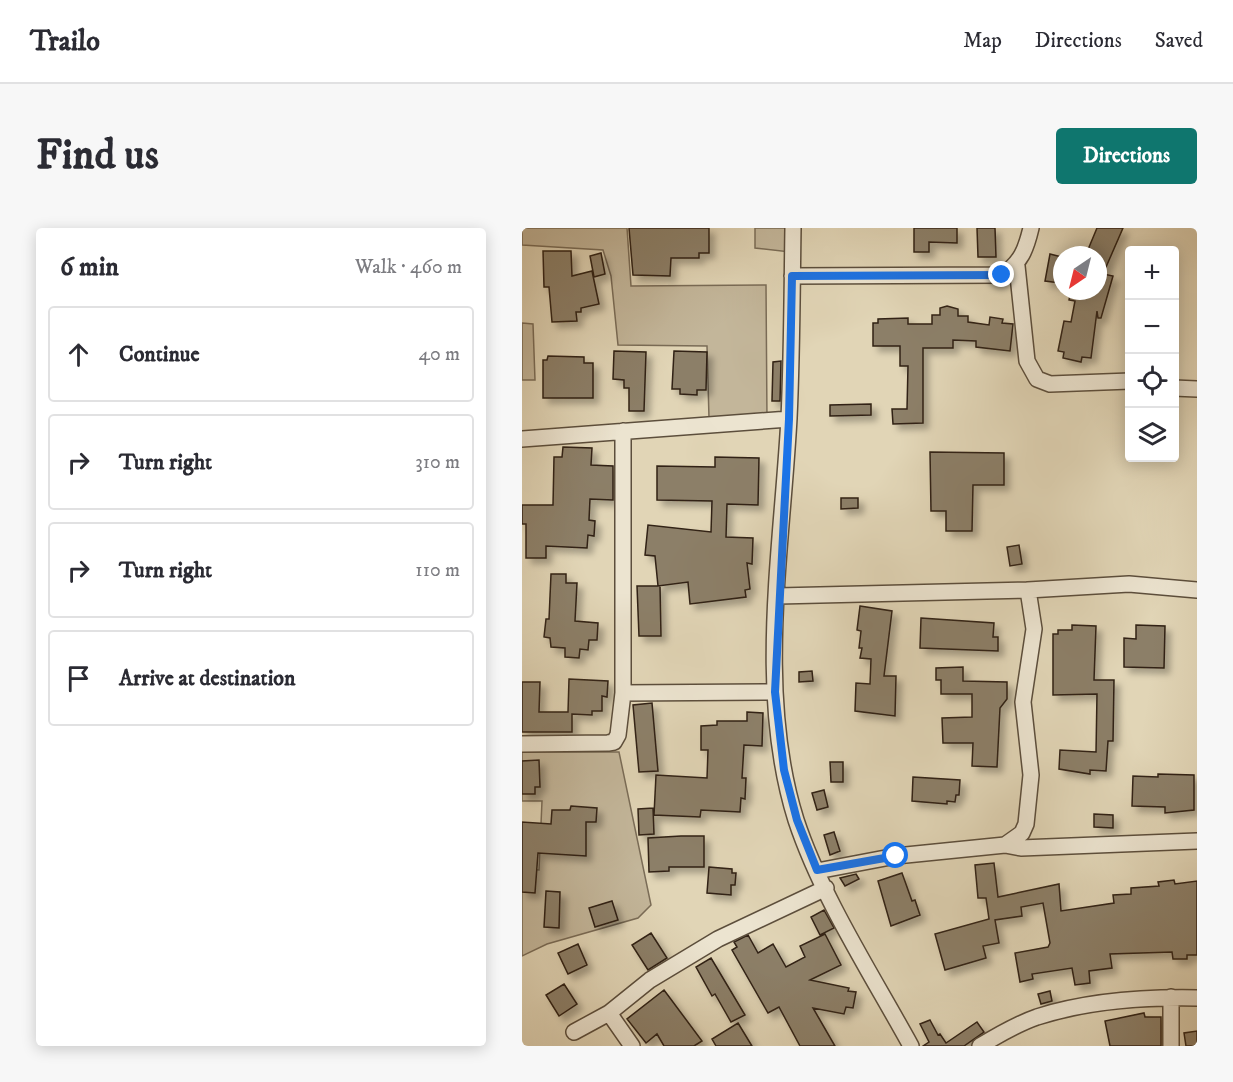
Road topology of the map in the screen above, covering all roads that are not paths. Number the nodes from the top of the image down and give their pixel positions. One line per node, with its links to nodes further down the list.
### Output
1 (793, 228): 4 (street)
2 (1030, 228): 3 (street)
3 (1017, 266): 4 (street); 5 (street)
4 (792, 276): 8 (street)
5 (1125, 381)
6 (1179, 388): 7 (street)
7 (1197, 389)
8 (789, 419): 9 (street); 13 (street)
9 (623, 431): 10 (street); 15 (street)
10 (522, 439)
11 (1028, 590): 12 (street); 13 (street); 17 (street)
12 (1197, 590)
13 (778, 596): 14 (street)
14 (775, 692): 15 (street); 21 (street)
15 (623, 693): 16 (street)
16 (522, 744)
17 (1026, 824): 19 (street); 20 (street)
18 (1197, 841): 20 (street)
19 (1005, 845): 20 (street); 21 (street)
20 (1053, 845)
21 (817, 870): 22 (street)
22 (826, 888): 25 (street); 28 (street)
23 (1171, 997): 24 (street); 29 (street); 30 (street)
24 (1197, 998)
25 (609, 1013): 26 (street); 27 (street)
26 (574, 1032)
27 (632, 1046)
28 (911, 1046)
29 (980, 1046)
30 (1171, 1046)

